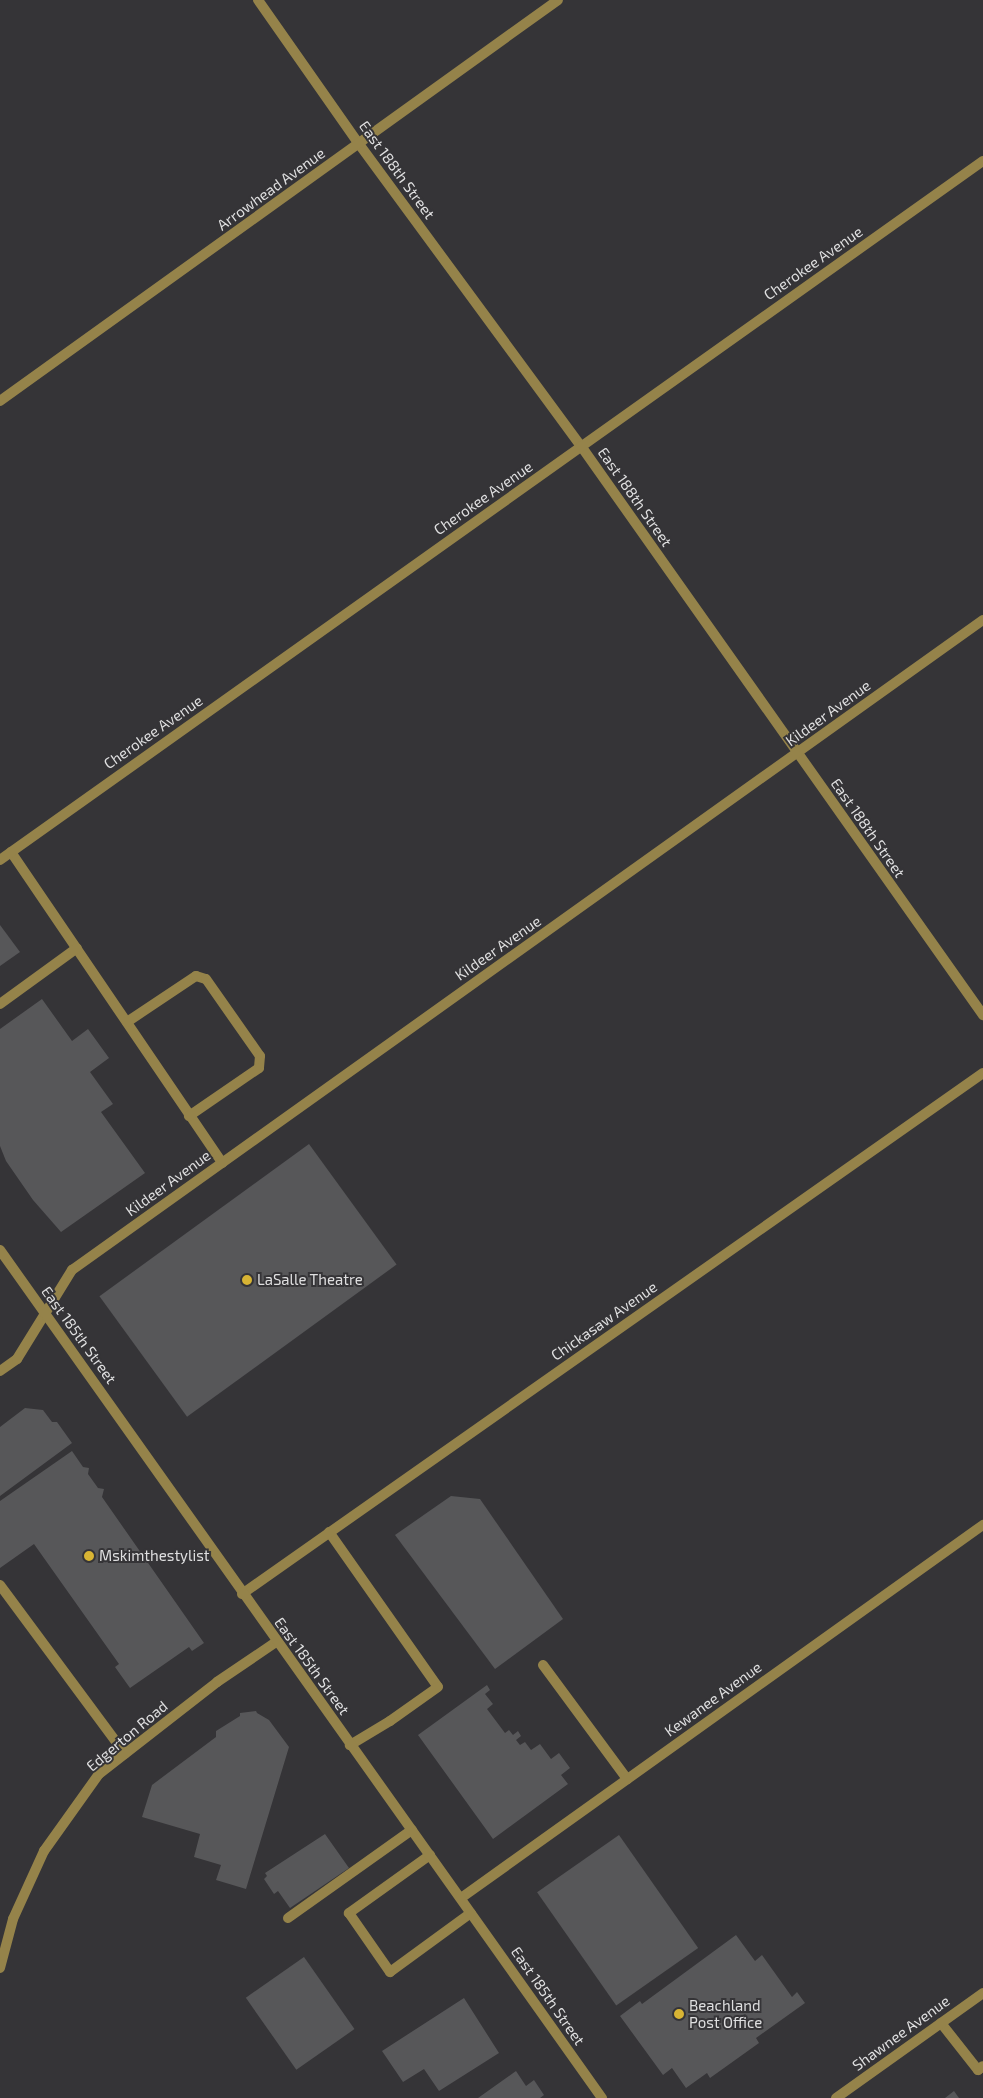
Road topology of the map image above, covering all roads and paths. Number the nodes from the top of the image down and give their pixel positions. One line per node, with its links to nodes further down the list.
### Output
1 (258, 0): 3 (street, East 188th Street)
2 (558, 0): 3 (street, Arrowhead Avenue)
3 (359, 144): 5 (street, Arrowhead Avenue); 6 (street, East 188th Street)
4 (983, 160): 6 (street, Cherokee Avenue)
5 (0, 401)
6 (581, 446): 8 (street, East 188th Street); 9 (street, Cherokee Avenue)
7 (983, 620): 8 (street, Kildeer Avenue)
8 (797, 754): 13 (street, East 188th Street); 17 (street, Kildeer Avenue)
9 (11, 852): 10 (street, Cherokee Avenue); 11 (street)
10 (0, 860)
11 (77, 948): 12 (street); 14 (street)
12 (0, 1004)
13 (983, 1015)
14 (127, 1022): 16 (street); 16 (street)
15 (983, 1073): 22 (street, Chickasaw Avenue)
16 (190, 1116): 17 (street)
17 (222, 1164): 19 (street, Kildeer Avenue)
18 (0, 1250): 19 (street, East 185th Street)
19 (46, 1315): 20 (street, Kildeer Avenue); 24 (street, East 185th Street)
20 (0, 1371)
21 (983, 1524): 29 (street, Kewanee Avenue)
22 (329, 1532): 24 (street, Chickasaw Avenue); 27 (street)
23 (0, 1584): 28 (street)
24 (242, 1594): 25 (street, East 185th Street)
25 (276, 1642): 27 (street, East 185th Street); 28 (street, Edgerton Road)
26 (543, 1665): 29 (street)
27 (350, 1745): 30 (street, East 185th Street)
28 (125, 1754): 35 (street, Edgerton Road)
29 (627, 1779): 32 (street, Kewanee Avenue)
30 (412, 1830): 31 (street, East 185th Street); 34 (street)
31 (430, 1855): 32 (street, East 185th Street); 33 (street)
32 (461, 1898): 33 (street, East 185th Street)
33 (471, 1913): 39 (street, East 185th Street)
34 (288, 1918)
35 (0, 1968)
36 (983, 1993): 37 (street, Shawnee Avenue)
37 (941, 2023): 38 (street); 40 (street, Shawnee Avenue)
38 (983, 2066)
39 (602, 2098)
40 (836, 2098)

